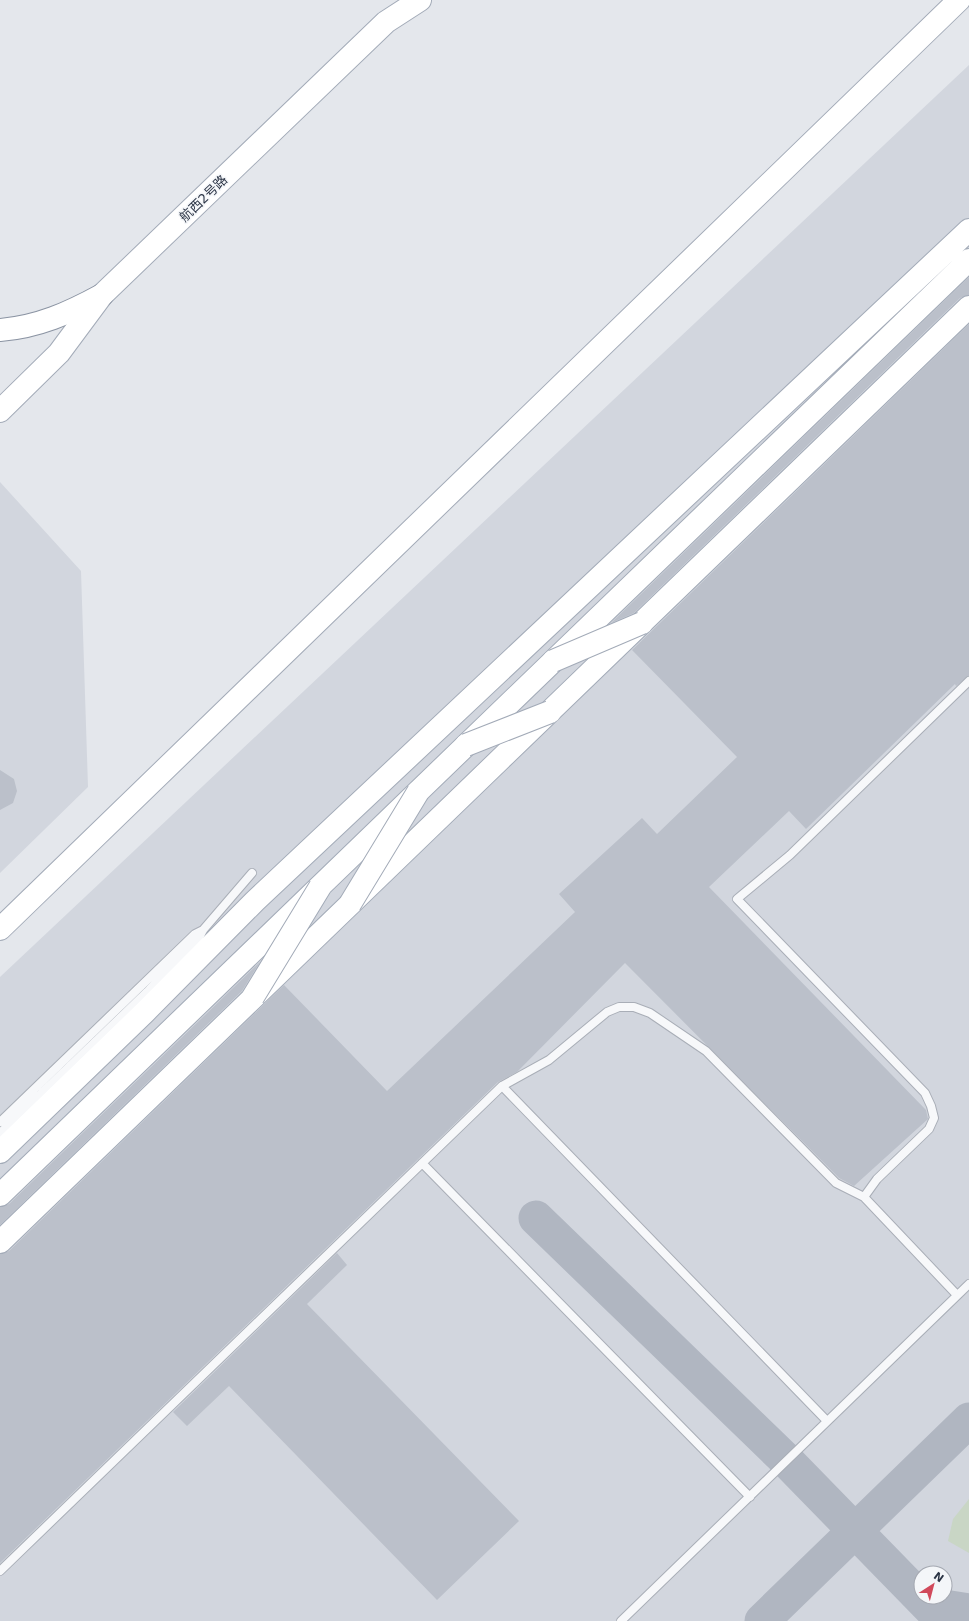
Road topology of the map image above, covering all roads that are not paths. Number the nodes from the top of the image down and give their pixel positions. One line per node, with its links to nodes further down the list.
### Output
1 (399, 0): 4 (main road)
2 (420, 0): 4 (main road, 航西2号路)
3 (959, 0): 20 (main road)
4 (386, 22): 7 (main road, 航西2号路)
5 (969, 230): 26 (main road)
6 (969, 260): 12 (main road)
7 (102, 295): 9 (main road); 10 (main road, 航西2号路)
8 (969, 307): 11 (main road); 30 (main road)
9 (0, 330)
10 (0, 411)
11 (642, 622): 12 (main road, bridge); 14 (main road, bridge)
12 (553, 661): 15 (main road, bridge)
13 (969, 681): 29 (lane)
14 (550, 712): 15 (main road, bridge); 19 (main road, bridge)
15 (466, 745): 16 (main road)
16 (418, 792): 18 (main road, bridge); 19 (main road, bridge)
17 (252, 873): 21 (lane)
18 (320, 886): 22 (main road, bridge); 28 (main road)
19 (350, 904): 22 (main road, bridge)
20 (0, 929)
21 (203, 930): 24 (lane); 25 (lane)
22 (253, 997): 31 (main road)
23 (502, 1086): 27 (lane); 29 (lane); 34 (lane)
24 (0, 1122)
25 (0, 1133)
26 (0, 1152)
27 (422, 1163): 35 (lane); 36 (lane)
28 (0, 1195)
29 (864, 1197): 33 (lane)
30 (0, 1235)
31 (0, 1242)
32 (969, 1284): 33 (lane)
33 (957, 1295): 34 (lane)
34 (827, 1421): 35 (lane)
35 (750, 1497): 37 (lane)
36 (0, 1572)
37 (621, 1621)

